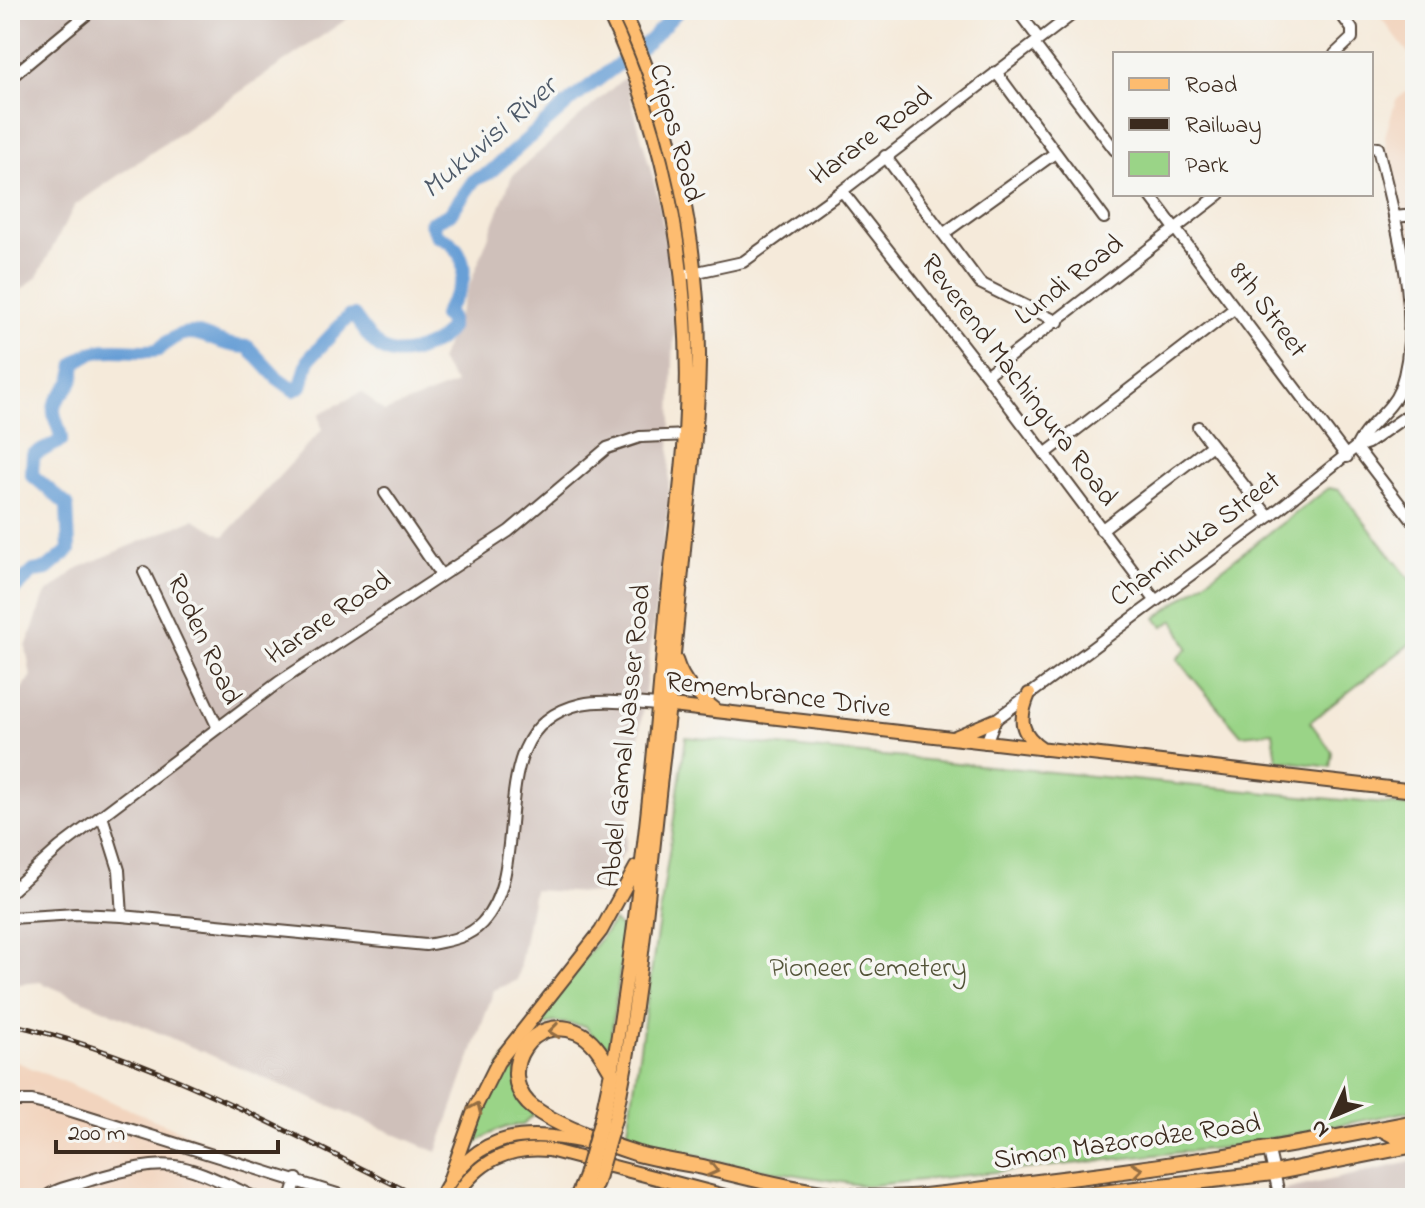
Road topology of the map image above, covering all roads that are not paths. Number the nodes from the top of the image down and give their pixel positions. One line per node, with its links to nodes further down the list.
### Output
1 (92, 10): 11 (street)
2 (607, 10): 9 (main road, Cripps Road)
3 (622, 10): 9 (main road, Cripps Road)
4 (1017, 10): 7 (street)
5 (1078, 10): 7 (street, Harare Road)
6 (1338, 10): 8 (street)
7 (1037, 42): 10 (street, Harare Road); 12 (street)
8 (1337, 52)
9 (639, 65): 24 (main road, Cripps Road)
10 (996, 72): 14 (street); 15 (street, Harare Road)
11 (10, 78)
12 (1113, 147)
13 (1374, 148): 20 (street)
14 (1055, 153): 21 (street); 23 (street)
15 (885, 156): 16 (street, Harare Road); 23 (street)
16 (842, 191): 24 (street, Harare Road); 27 (street, Reverend Machingura Road)
17 (1150, 196): 22 (street, 8th Street)
18 (1217, 196): 22 (street, Lundi Road)
19 (1415, 215): 20 (street)
20 (1394, 217): 32 (street)
21 (1104, 218)
22 (1175, 229): 25 (street, 8th Street); 26 (street, Lundi Road)
23 (943, 234): 26 (street)
24 (687, 274): 30 (main road, Abdel Gamal Nasser Road)
25 (1235, 308): 33 (street); 34 (street, 8th Street)
26 (1058, 322): 27 (street, Lundi Road)
27 (986, 375): 33 (street, Reverend Machingura Road)
28 (1415, 410): 32 (street, Chaminuka Street)
29 (1198, 427): 31 (street)
30 (690, 436): 40 (street, Harare Road); 42 (main road, Abdel Gamal Nasser Road); 44 (main road, Abdel Gamal Nasser Road)
31 (1212, 445): 36 (street); 38 (street)
32 (1356, 447): 34 (street, Chaminuka Street); 37 (street)
33 (1045, 454): 38 (street, Reverend Machingura Road)
34 (1347, 457): 36 (street, Chaminuka Street)
35 (385, 493): 40 (street)
36 (1269, 517): 41 (street, Chaminuka Street)
37 (1415, 524)
38 (1101, 530): 41 (street, Reverend Machingura Road)
39 (144, 572): 47 (street, Roden Road)
40 (441, 575): 47 (street, Harare Road)
41 (1155, 600): 43 (street, Chaminuka Street)
42 (674, 653): 44 (main road, Abdel Gamal Nasser Road); 45 (main road)
43 (1029, 694): 46 (street, Chaminuka Street); 50 (main road)
44 (664, 705): 45 (main road, Remembrance Drive); 53 (main road, Abdel Gamal Nasser Road); 55 (street, Remembrance Drive); 59 (main road, Abdel Gamal Nasser Road)
45 (715, 709): 48 (main road, Remembrance Drive)
46 (1001, 716): 48 (main road); 49 (street)
47 (218, 728): 52 (street, Harare Road)
48 (952, 739): 49 (main road, Remembrance Drive)
49 (991, 743): 50 (main road, Remembrance Drive)
50 (1046, 751): 51 (main road, Remembrance Drive)
51 (1415, 791)
52 (102, 816): 54 (street, Harare Road); 55 (street)
53 (640, 859): 57 (main road, Abdel Gamal Nasser Road); 68 (main road, one-way to 53)
54 (10, 892)
55 (122, 916): 56 (street, Remembrance Drive)
56 (10, 918)
57 (612, 1072): 59 (highway, Abdel Gamal Nasser Road); 65 (highway, one-way to 65)
58 (10, 1101): 67 (street)
59 (609, 1119): 69 (highway, Abdel Gamal Nasser Road, bridge)
60 (1415, 1122): 61 (highway, Simon Mazorodze Road)
61 (1382, 1129): 62 (highway); 64 (highway, Simon Mazorodze Road)
62 (1415, 1134)
63 (1415, 1145): 66 (highway, Simon Mazorodze Road)
64 (1269, 1151): 65 (highway, Simon Mazorodze Road, one-way to 64); 66 (street)
65 (637, 1153): 68 (main road, Simon Mazorodze Road)
66 (1273, 1173): 79 (highway, Simon Mazorodze Road); 80 (street)
67 (297, 1179): 73 (street); 74 (street)
68 (449, 1181): 70 (main road, Simon Mazorodze Road)
69 (591, 1181): 76 (highway, Abdel Gamal Nasser Road); 77 (main road, Abdel Gamal Nasser Road)
70 (441, 1196)
71 (45, 1198): 72 (street)
72 (256, 1198)
73 (291, 1198)
74 (350, 1198)
75 (455, 1198): 78 (main road)
76 (577, 1198)
77 (590, 1198)
78 (733, 1198)
79 (1058, 1198)
80 (1280, 1198)

